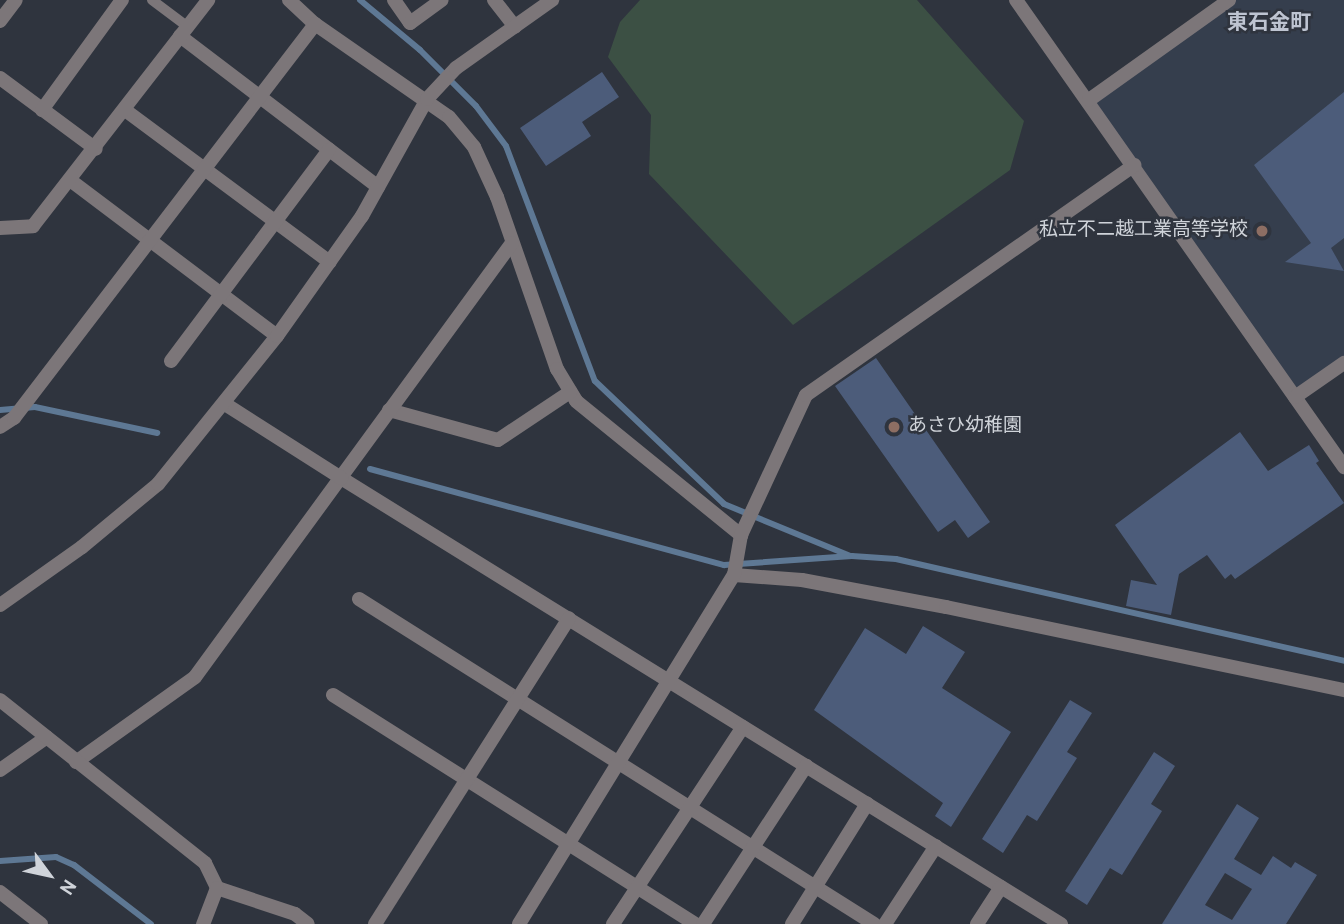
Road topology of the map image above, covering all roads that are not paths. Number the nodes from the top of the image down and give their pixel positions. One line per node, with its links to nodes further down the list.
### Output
1 (16, 0): 12 (street)
2 (122, 0): 20 (street)
3 (152, 0): 15 (lane)
4 (208, 0): 15 (street)
5 (289, 0): 13 (street)
6 (394, 0): 7 (street)
7 (442, 0)
8 (494, 0): 14 (street)
9 (552, 0): 14 (street)
10 (1016, 0): 19 (street)
11 (1229, 0): 19 (street)
12 (0, 21)
13 (315, 24): 17 (street); 18 (street)
14 (515, 27): 18 (street)
15 (184, 31): 17 (street); 21 (street)
16 (0, 78): 20 (street)
17 (259, 97): 23 (street); 25 (street)
18 (426, 99): 27 (street); 31 (street)
19 (1089, 100): 24 (street)
20 (42, 110): 22 (street)
21 (125, 110): 22 (street); 25 (street)
22 (96, 149): 26 (street)
23 (329, 150): 27 (street); 28 (street)
24 (1134, 165): 38 (street); 44 (street)
25 (205, 169): 28 (street); 30 (street)
26 (70, 180): 29 (street); 30 (street)
27 (378, 187): 32 (street)
28 (276, 221): 32 (street); 33 (street)
29 (0, 228)
30 (150, 240): 33 (street); 41 (street)
31 (512, 243): 37 (street); 40 (street)
32 (330, 262): 34 (street)
33 (221, 294): 34 (street); 35 (street)
34 (277, 336): 39 (street)
35 (171, 361)
36 (1344, 363): 38 (street)
37 (570, 392): 40 (street); 44 (street)
38 (1295, 397): 42 (street)
39 (225, 404): 43 (street); 47 (street)
40 (389, 410): 43 (street)
41 (0, 427)
42 (1344, 467)
43 (341, 478): 48 (street); 56 (street)
44 (741, 535): 45 (street)
45 (734, 575): 49 (street); 50 (street)
46 (359, 599): 52 (street)
47 (0, 605)
48 (569, 618): 49 (street); 52 (street)
49 (671, 682): 54 (street); 57 (street)
50 (1344, 690)
51 (333, 695): 60 (street)
52 (517, 699): 57 (street); 60 (street)
53 (0, 700): 55 (street)
54 (743, 727): 58 (street); 62 (street)
55 (47, 737): 56 (street); 59 (street)
56 (76, 762): 68 (street)
57 (620, 764): 62 (street); 63 (street)
58 (806, 766): 61 (street); 65 (street)
59 (0, 770)
60 (466, 779): 63 (street); 74 (street)
61 (867, 804): 64 (street); 66 (street)
62 (690, 808): 65 (street); 69 (street)
63 (569, 844): 69 (street); 75 (street)
64 (936, 846): 67 (street); 81 (street)
65 (753, 848): 66 (street); 78 (street)
66 (815, 887): 79 (street); 80 (street)
67 (1001, 887): 82 (street); 83 (street)
68 (217, 888): 72 (street); 73 (street)
69 (637, 888): 76 (street); 77 (street)
70 (0, 892): 71 (street)
71 (37, 923)
72 (203, 924)
73 (307, 924)
74 (374, 924)
75 (519, 924)
76 (614, 924)
77 (695, 924)
78 (703, 924)
79 (792, 924)
80 (874, 924)
81 (885, 924)
82 (977, 924)
83 (1061, 924)

